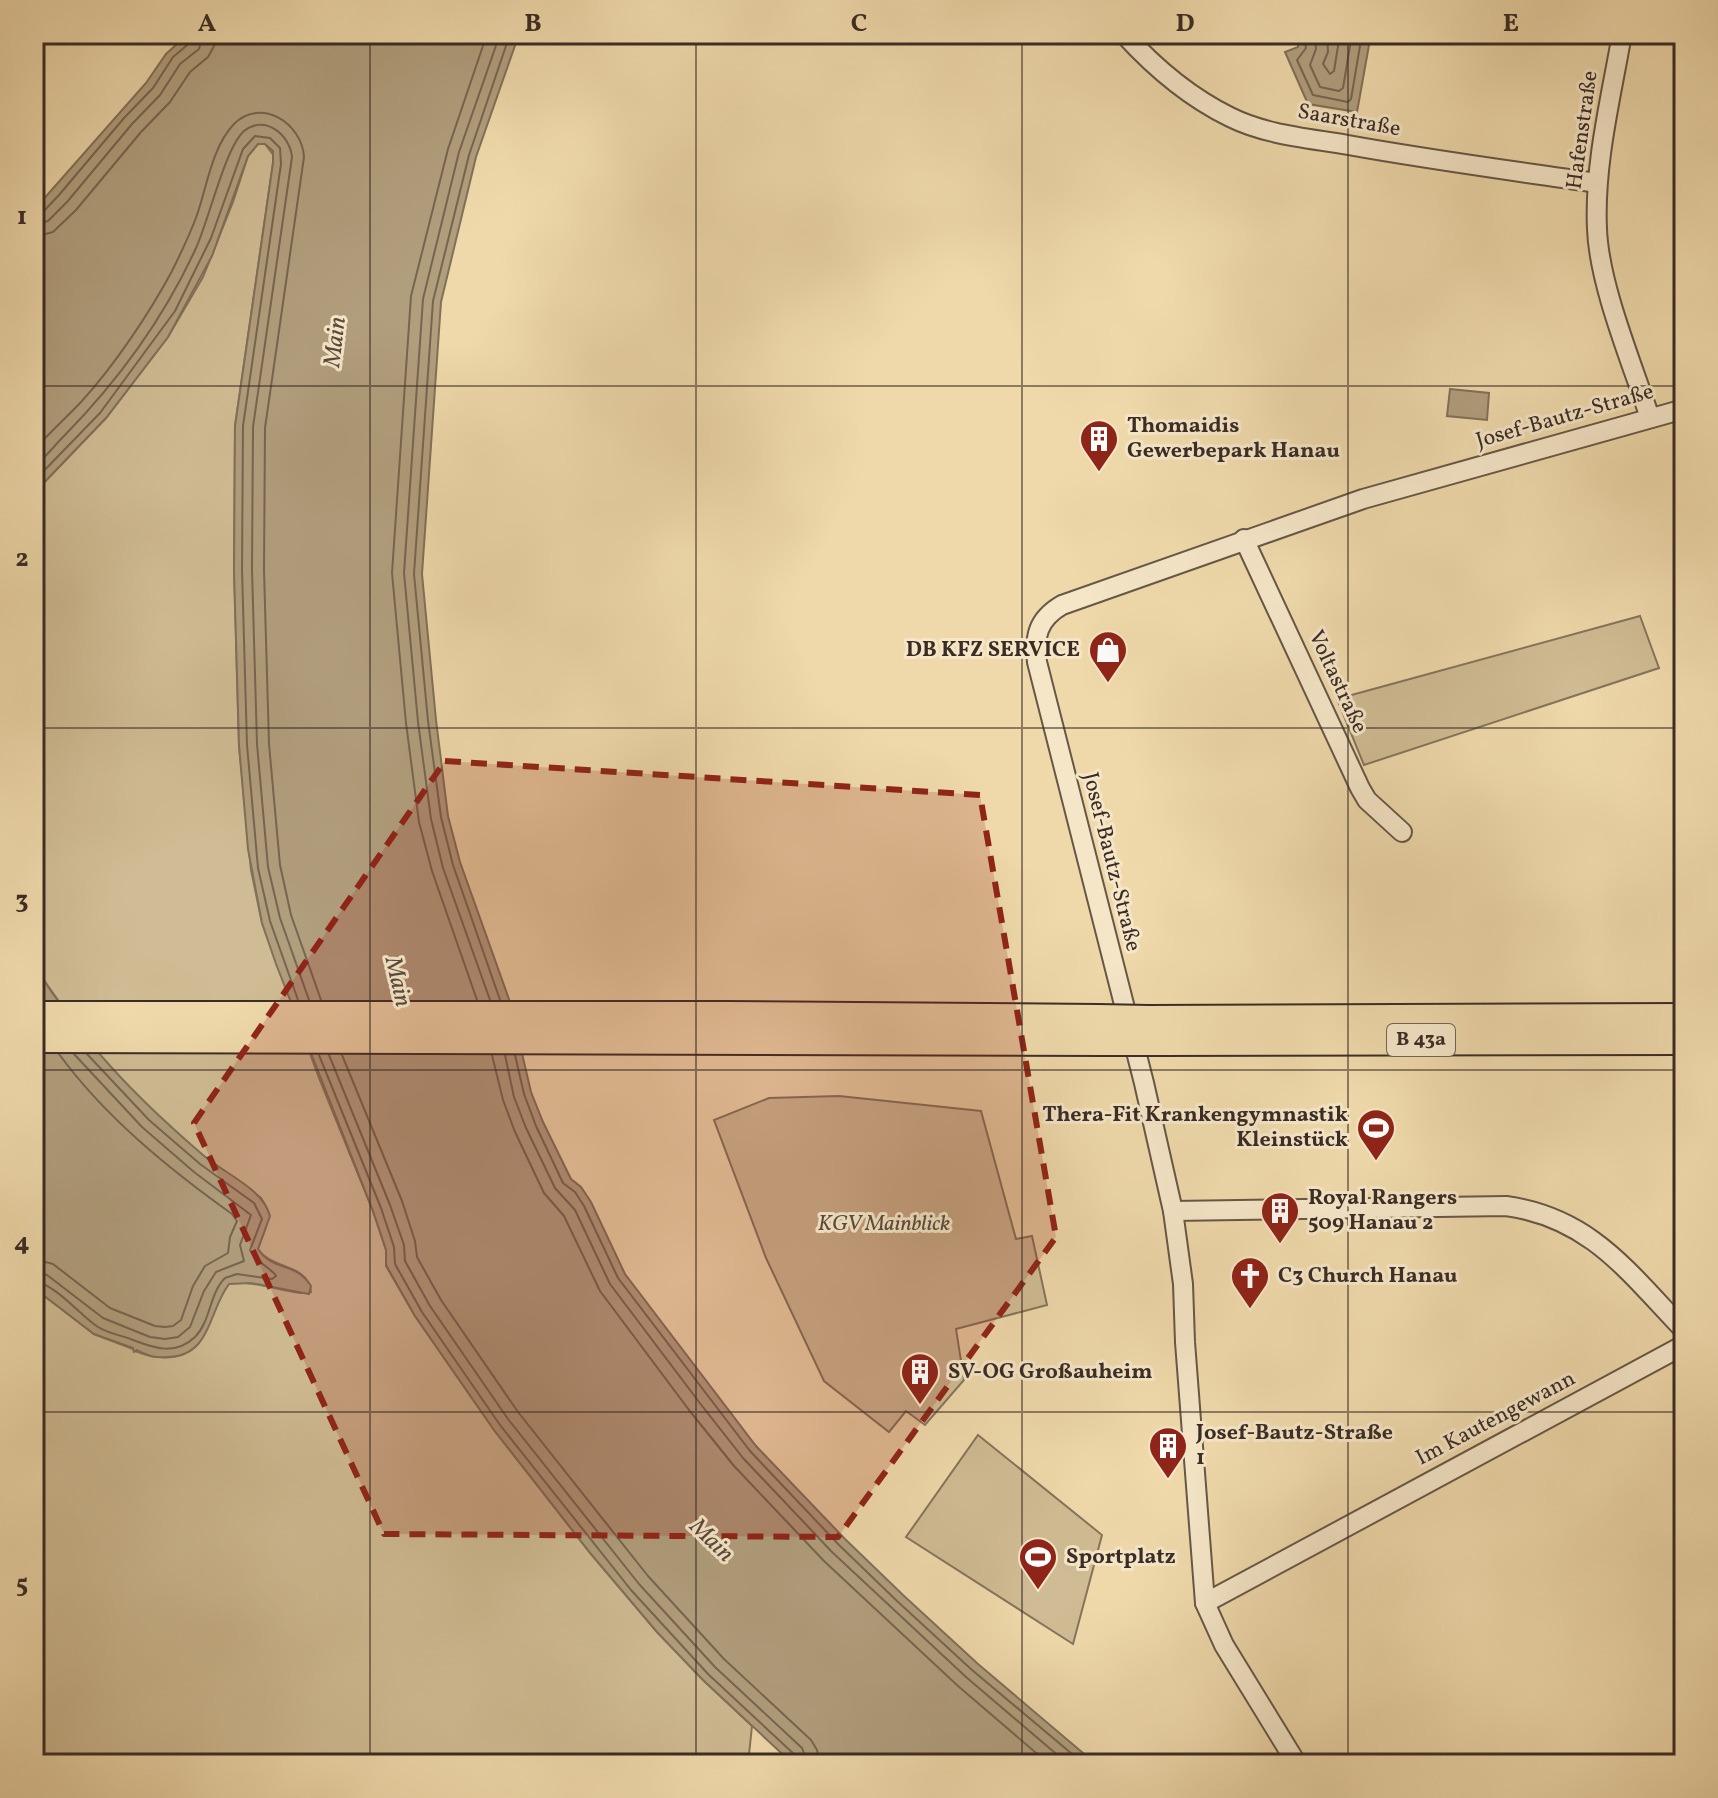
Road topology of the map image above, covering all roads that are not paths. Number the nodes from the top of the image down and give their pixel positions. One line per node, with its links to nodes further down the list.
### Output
1 (1124, 34): 3 (street, Saarstraße)
2 (1622, 34): 3 (street, Hafenstraße)
3 (1597, 183): 5 (street, Hafenstraße)
4 (1684, 409): 5 (street, Josef-Bautz-Straße)
5 (1650, 418): 6 (street, Josef-Bautz-Straße)
6 (1244, 539): 7 (street, Voltastraße); 14 (street, Josef-Bautz-Straße)
7 (1402, 832)
8 (34, 1016): 10 (highway, B 43a)
9 (1684, 1018): 11 (highway, B 43a)
10 (730, 1028): 11 (highway, B 43a, bridge); 12 (highway, B 43a)
11 (1154, 1030): 13 (highway, B 43a)
12 (34, 1038)
13 (1684, 1040)
14 (1173, 1211): 15 (street); 17 (street, Josef-Bautz-Straße)
15 (1684, 1330)
16 (1684, 1345): 17 (street, Im Kautengewann)
17 (1205, 1603): 18 (street, Josef-Bautz-Straße)
18 (1297, 1764)

